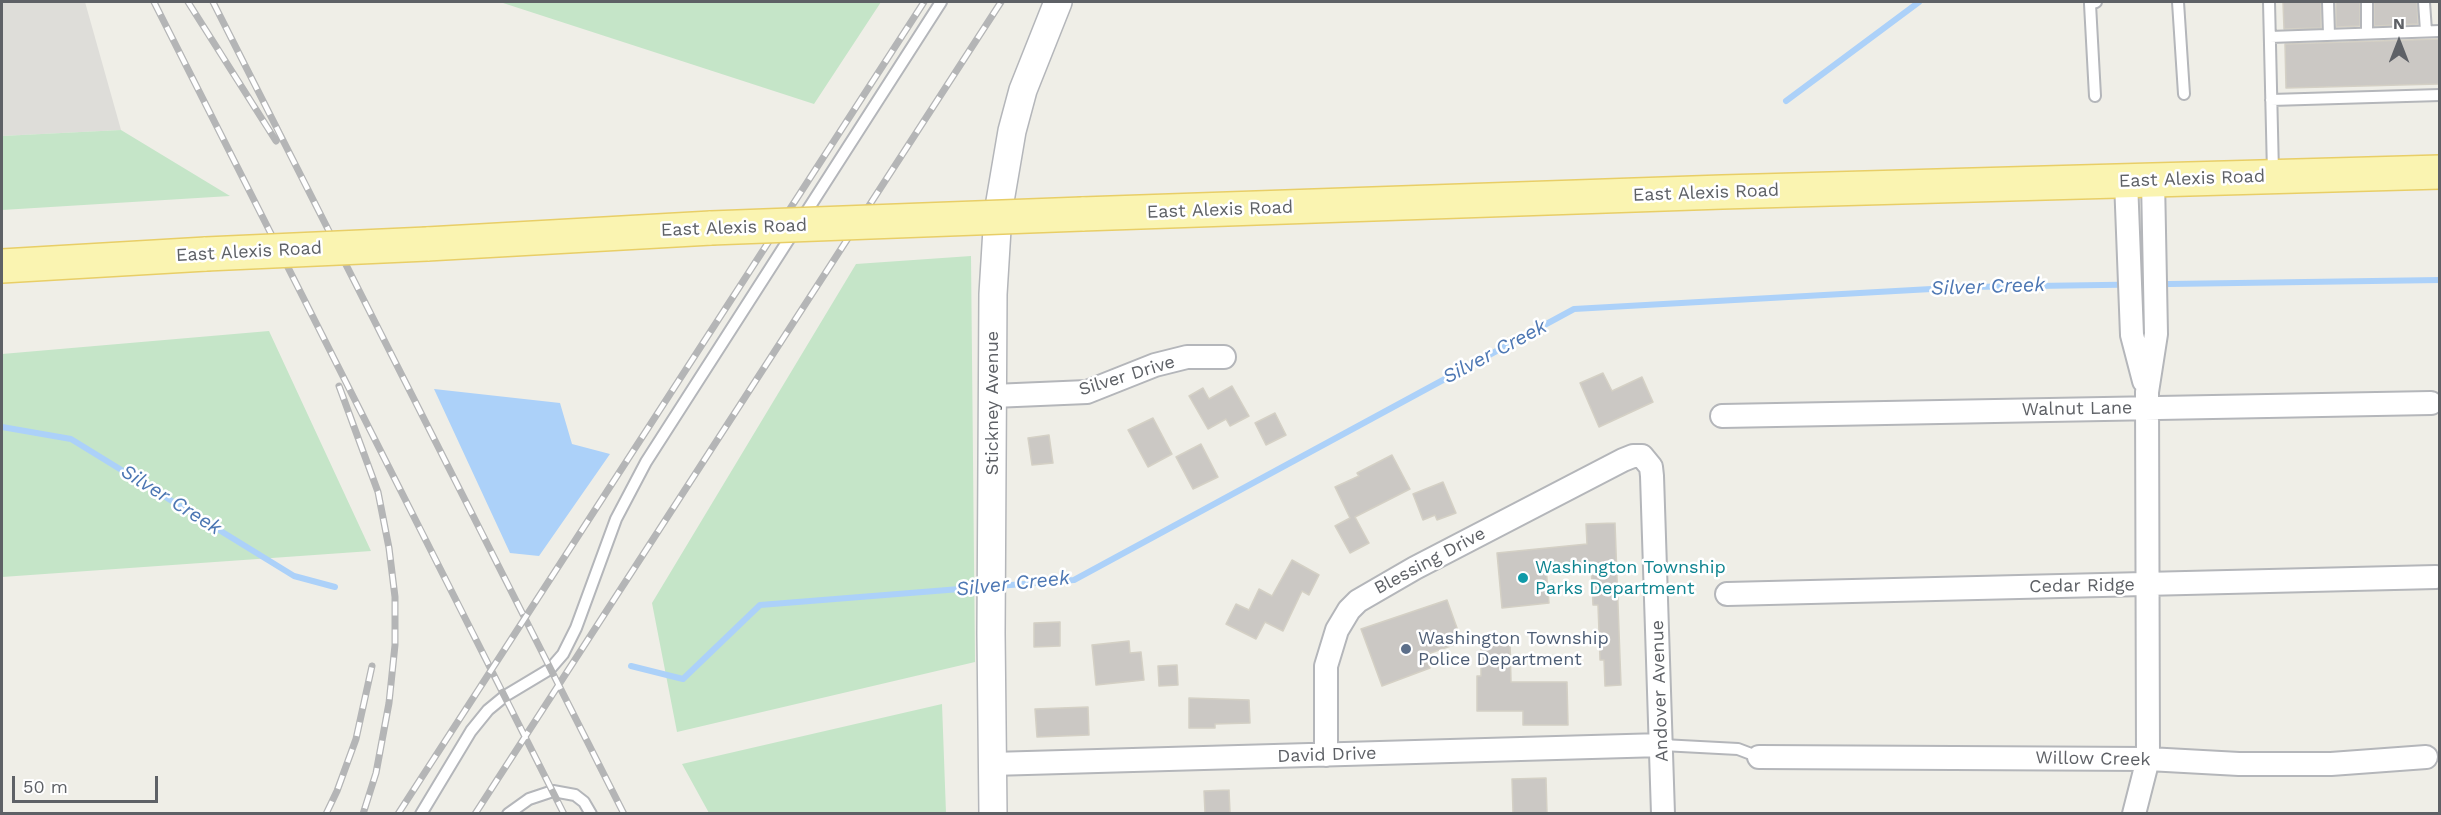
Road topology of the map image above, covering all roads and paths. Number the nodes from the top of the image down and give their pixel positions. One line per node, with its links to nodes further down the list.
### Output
1 (941, 2): 37 (lane)
2 (1058, 2): 23 (street, Stickney Avenue)
3 (2096, 2): 16 (lane)
4 (2178, 2): 14 (lane)
5 (2269, 2): 13 (lane)
6 (2328, 2): 12 (lane)
7 (2367, 2): 11 (lane)
8 (2424, 2): 9 (lane)
9 (2426, 31): 10 (lane); 11 (lane)
10 (2439, 31)
11 (2367, 33): 12 (lane)
12 (2329, 35): 13 (lane)
13 (2270, 37): 17 (lane)
14 (2184, 94)
15 (2439, 95): 17 (lane)
16 (2095, 96)
17 (2271, 100): 19 (lane)
18 (2439, 172): 19 (main road, East Alexis Road)
19 (2273, 176): 20 (main road, East Alexis Road)
20 (2140, 180): 21 (main road, East Alexis Road, bridge); 24 (street); 24 (street)
21 (2, 266)
22 (1224, 357): 23 (street, Silver Drive)
23 (993, 396): 36 (street, Stickney Avenue)
24 (2147, 399): 25 (street, Walnut Lane); 26 (street, Walnut Lane); 29 (street)
25 (2431, 403)
26 (1722, 416)
27 (1648, 461): 31 (street, Andover Avenue); 32 (street, Blessing Drive)
28 (2436, 577): 29 (street, Cedar Ridge)
29 (2148, 584): 30 (street, Cedar Ridge); 35 (street)
30 (1727, 594)
31 (1662, 745): 32 (street, David Drive); 33 (lane); 41 (street, Andover Avenue)
32 (1326, 755): 36 (street, David Drive)
33 (1759, 757): 35 (street, Willow Creek)
34 (2426, 757): 35 (street, Willow Creek)
35 (2148, 759): 42 (street)
36 (992, 764): 40 (street, Stickney Avenue)
37 (421, 813)
38 (508, 813): 39 (lane)
39 (591, 813)
40 (993, 813)
41 (1663, 813)
42 (2134, 813)

